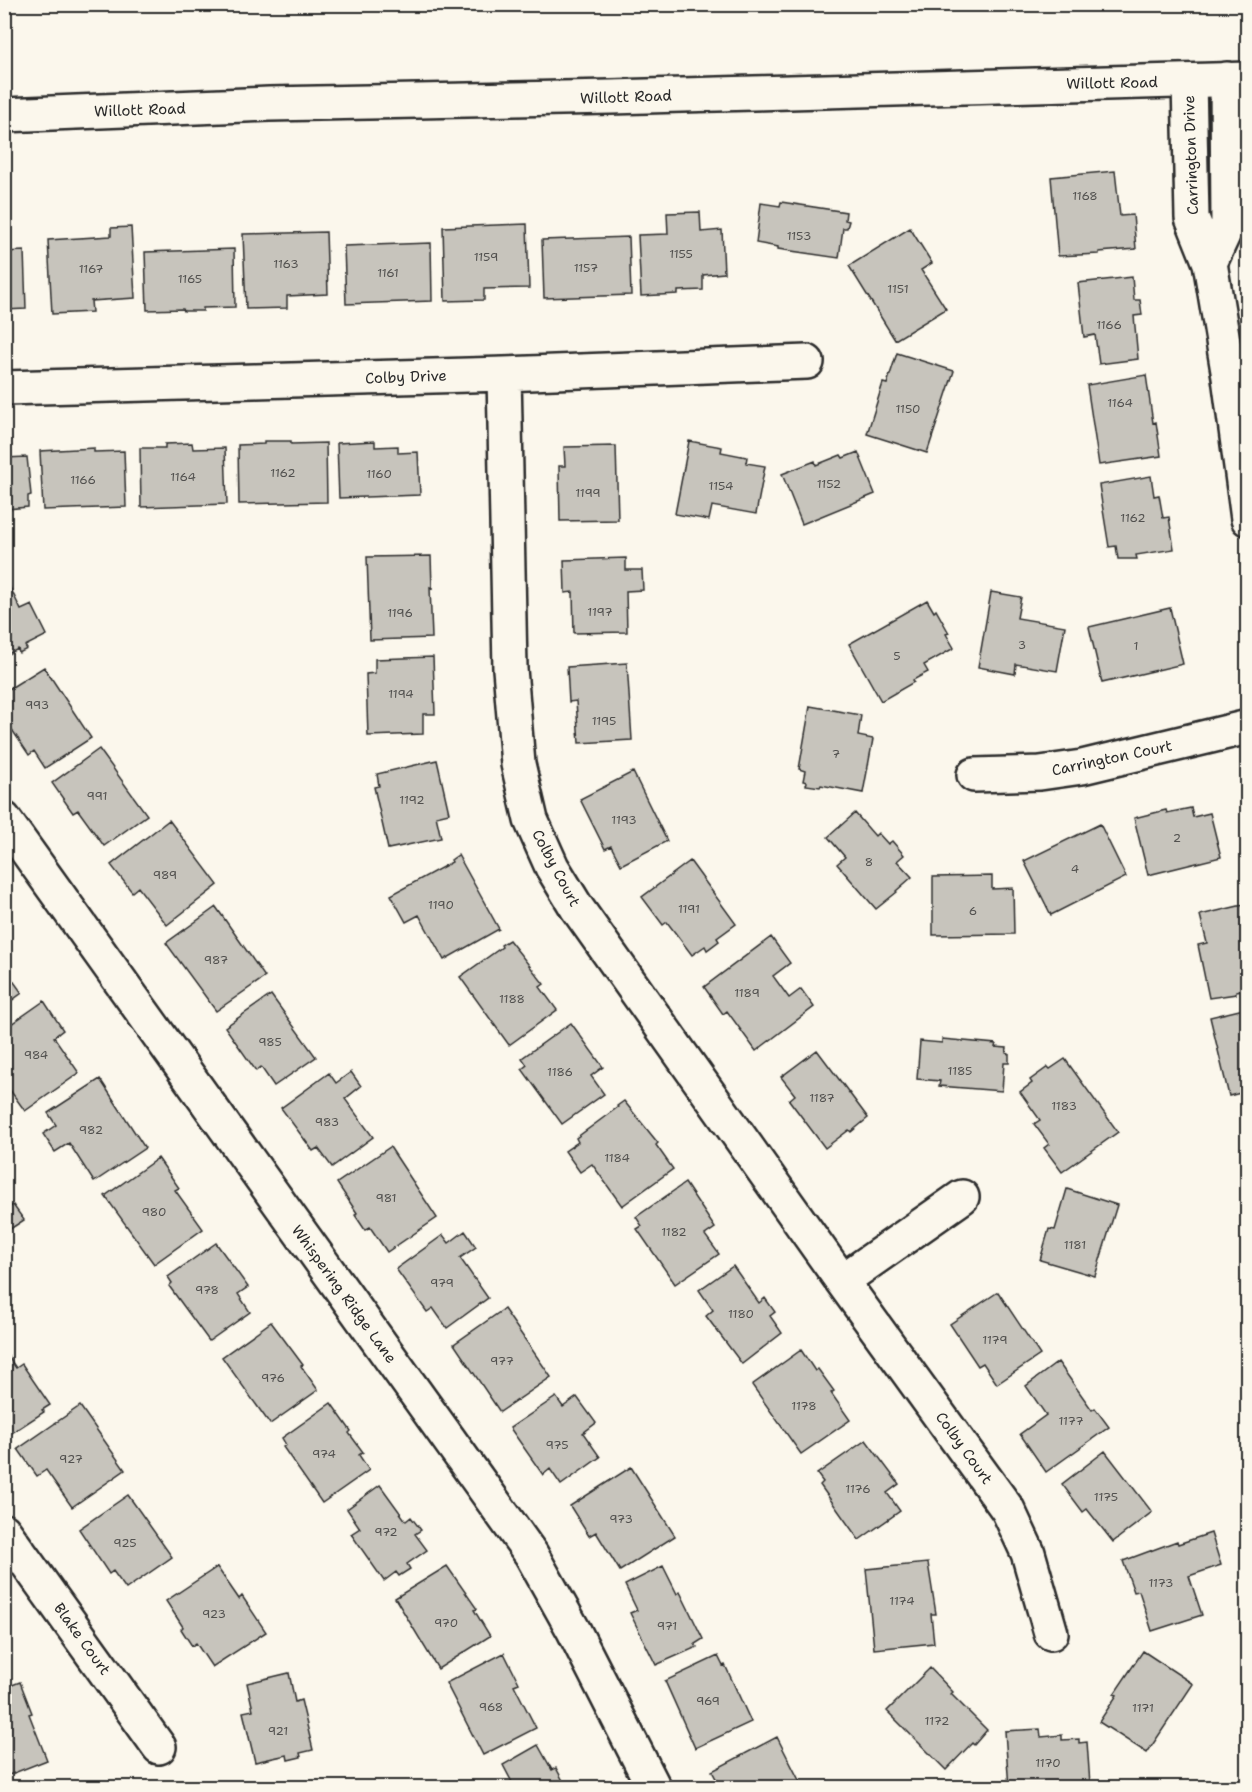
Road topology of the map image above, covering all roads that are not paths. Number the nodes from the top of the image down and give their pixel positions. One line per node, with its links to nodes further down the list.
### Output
1 (1238, 79): 2 (street, Willott Road); 4 (street)
2 (1189, 81): 3 (street, Willott Road); 4 (street, Carrington Drive)
3 (4, 115)
4 (1210, 263): 8 (street, Carrington Drive)
5 (807, 362): 6 (street, Colby Drive)
6 (504, 374): 7 (street, Colby Drive); 13 (street, Colby Court)
7 (4, 388)
8 (1248, 519)
9 (1248, 727): 10 (street, Carrington Court)
10 (974, 775)
11 (4, 819): 17 (street, Whispering Ridge Lane)
12 (962, 1197): 13 (street)
13 (842, 1281): 15 (street, Colby Court)
14 (4, 1530): 16 (street, Blake Court)
15 (1051, 1633)
16 (159, 1747)
17 (654, 1788)

